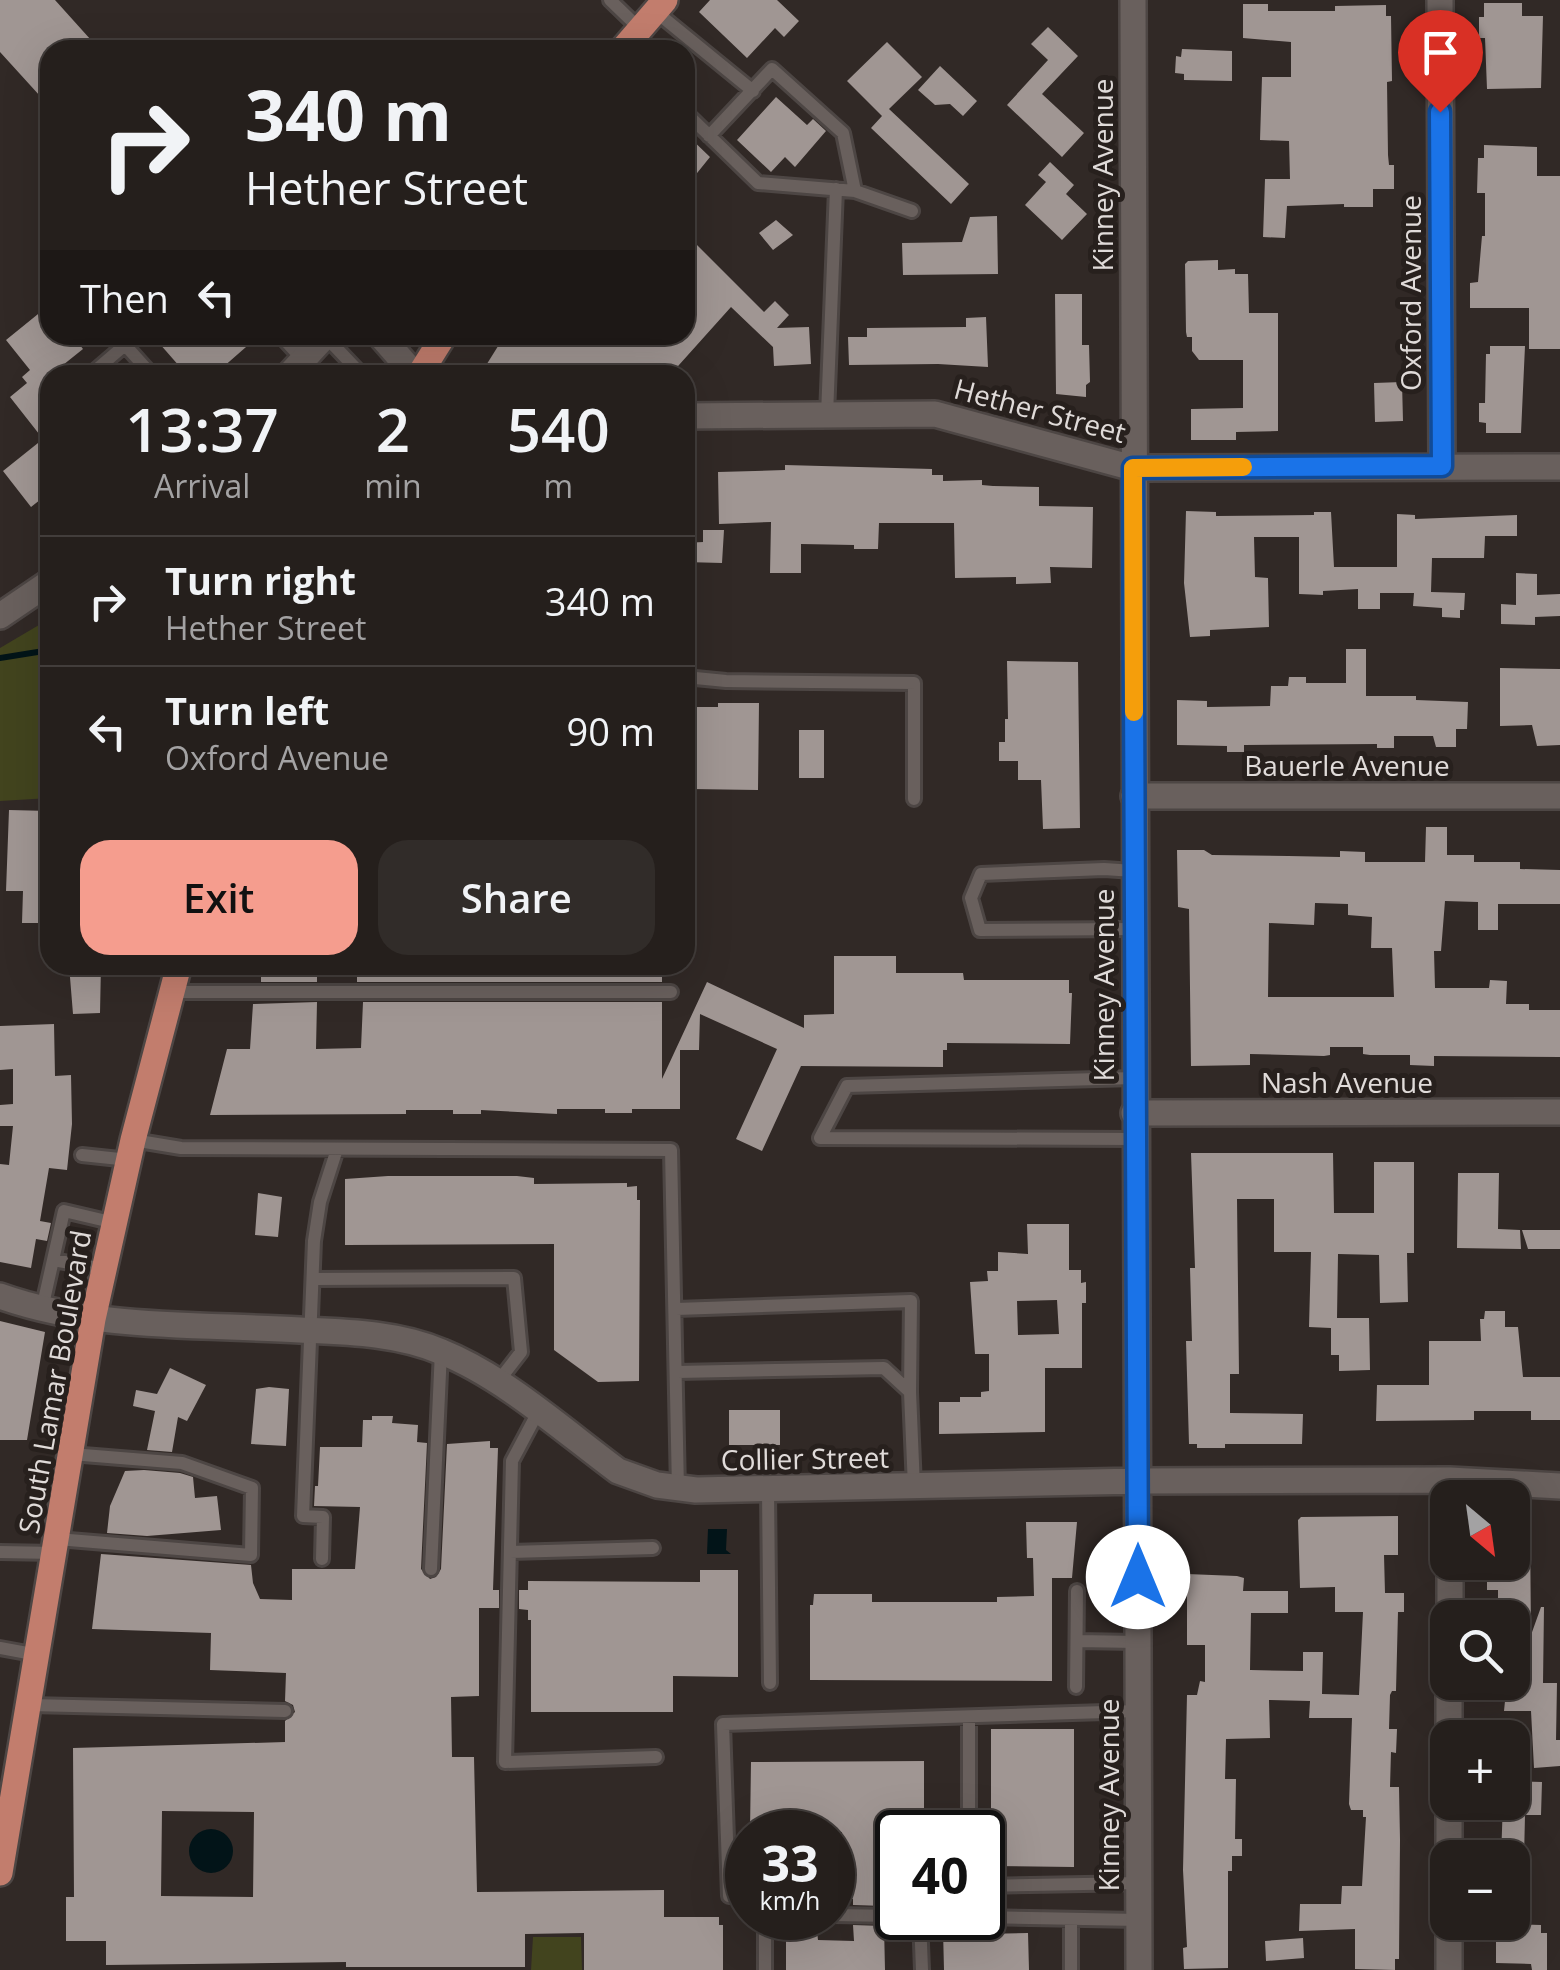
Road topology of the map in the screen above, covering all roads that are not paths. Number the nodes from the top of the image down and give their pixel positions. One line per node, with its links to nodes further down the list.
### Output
1 (610, 0): 4 (lane)
2 (1134, 0): 27 (street, Kinney Avenue)
3 (1440, 0): 26 (street, Oxford Avenue)
4 (653, 13): 5 (main road); 6 (lane)
5 (630, 40)
6 (688, 40)
7 (695, 46): 8 (lane)
8 (753, 91): 10 (lane); 12 (lane)
9 (695, 122): 10 (lane)
10 (709, 136): 11 (lane)
11 (836, 189): 12 (lane); 24 (lane)
12 (854, 191): 13 (lane)
13 (912, 211)
14 (125, 345): 20 (lane)
15 (125, 345): 19 (lane)
16 (318, 345): 21 (street)
17 (334, 345): 22 (lane)
18 (389, 345): 23 (street)
19 (102, 365)
20 (143, 365)
21 (299, 365)
22 (353, 365)
23 (408, 365)
24 (827, 415): 25 (street, Hether Street); 27 (street, Hether Street)
25 (695, 416)
26 (1442, 466): 27 (street, Hether Street); 28 (street, Hether Street)
27 (1133, 468): 32 (street, Kinney Avenue)
28 (1560, 468)
29 (40, 589): 30 (street)
30 (0, 616)
31 (695, 678): 34 (lane)
32 (1134, 796): 33 (street, Bauerle Avenue); 35 (street, Kinney Avenue)
33 (1560, 796)
34 (914, 800)
35 (1134, 871): 36 (street, Kinney Avenue); 36 (lane)
36 (1134, 929): 40 (street, Kinney Avenue)
37 (176, 975): 38 (main road, South Lamar Boulevard)
38 (170, 992): 39 (lane); 44 (main road, South Lamar Boulevard)
39 (671, 992)
40 (1134, 1078): 42 (street, Kinney Avenue); 42 (lane)
41 (1560, 1112): 42 (street, Nash Avenue)
42 (1134, 1126): 61 (street, Kinney Avenue)
43 (338, 1149): 44 (lane); 49 (lane); 51 (lane)
44 (131, 1150): 45 (lane); 46 (main road, South Lamar Boulevard)
45 (82, 1154)
46 (115, 1223): 47 (lane); 48 (main road, South Lamar Boulevard)
47 (53, 1260): 48 (lane); 52 (lane)
48 (104, 1269): 53 (main road, South Lamar Boulevard)
49 (313, 1279): 54 (lane); 57 (lane)
50 (0, 1296): 52 (street, Collier Street)
51 (676, 1309): 56 (lane); 58 (lane)
52 (42, 1311): 53 (street, Collier Street)
53 (92, 1319): 54 (street, Collier Street); 60 (main road, South Lamar Boulevard)
54 (310, 1330): 55 (street, Collier Street); 72 (lane)
55 (441, 1351): 57 (street, Collier Street); 73 (lane)
56 (677, 1372): 58 (lane); 66 (lane)
57 (497, 1383): 59 (street, Collier Street)
58 (910, 1392): 63 (lane)
59 (538, 1412): 66 (street, Collier Street); 71 (lane)
60 (70, 1454): 68 (main road, South Lamar Boulevard); 68 (lane)
61 (1138, 1481): 63 (street, Collier Street); 65 (street, Collier Street); 76 (street, Kinney Avenue)
62 (1560, 1486): 64 (street, Collier Street)
63 (914, 1487): 67 (street, Collier Street)
64 (1530, 1487)
65 (1430, 1488)
66 (678, 1490): 67 (street, Collier Street)
67 (768, 1491): 79 (lane)
68 (56, 1546): 70 (lane); 78 (main road, South Lamar Boulevard)
69 (653, 1548): 71 (lane)
70 (0, 1552)
71 (510, 1552): 85 (lane)
72 (322, 1559)
73 (431, 1569)
74 (1077, 1591): 75 (lane)
75 (1076, 1641): 76 (lane); 80 (lane)
76 (1138, 1642): 83 (street, Kinney Avenue)
77 (0, 1648): 78 (lane)
78 (38, 1655): 81 (main road, South Lamar Boulevard)
79 (770, 1682)
80 (1076, 1687)
81 (30, 1705): 82 (lane); 88 (main road, South Lamar Boulevard)
82 (285, 1711)
83 (1138, 1711): 84 (lane); 89 (street, Kinney Avenue)
84 (969, 1718): 86 (lane); 87 (lane)
85 (656, 1757)
86 (726, 1810)
87 (969, 1810)
88 (0, 1873)
89 (1138, 1883): 90 (lane); 93 (street, Kinney Avenue)
90 (1005, 1886)
91 (1005, 1918): 92 (lane)
92 (1071, 1919): 93 (lane); 99 (lane)
93 (1139, 1920): 100 (street, Kinney Avenue)
94 (765, 1940): 97 (lane)
95 (921, 1940): 98 (lane)
96 (1449, 1940): 101 (street)
97 (765, 1970)
98 (922, 1970)
99 (1071, 1970)
100 (1140, 1970)
101 (1449, 1970)

